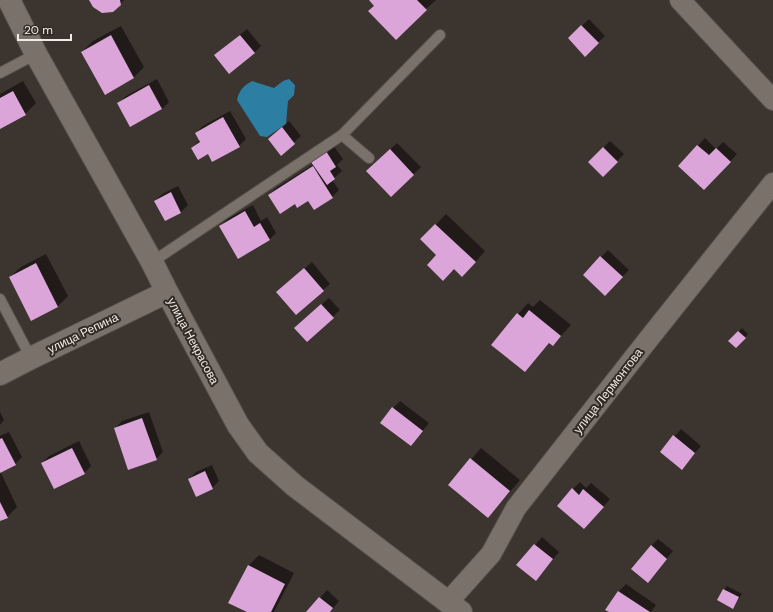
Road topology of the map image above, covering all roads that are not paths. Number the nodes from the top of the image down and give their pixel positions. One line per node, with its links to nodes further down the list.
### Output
1 (9, 0): 4 (street, улица Некрасова)
2 (680, 0): 6 (street)
3 (440, 35): 7 (lane)
4 (36, 54): 5 (lane); 10 (street, улица Некрасова)
5 (0, 73)
6 (773, 100)
7 (342, 135): 8 (lane); 10 (lane)
8 (369, 158)
9 (773, 183): 15 (street, улица Лермонтова)
10 (152, 262): 11 (street, улица Некрасова)
11 (167, 292): 13 (street, улица Репина); 15 (street, улица Некрасова)
12 (0, 299): 13 (lane)
13 (31, 358): 14 (street, улица Репина)
14 (0, 374)
15 (454, 607)

